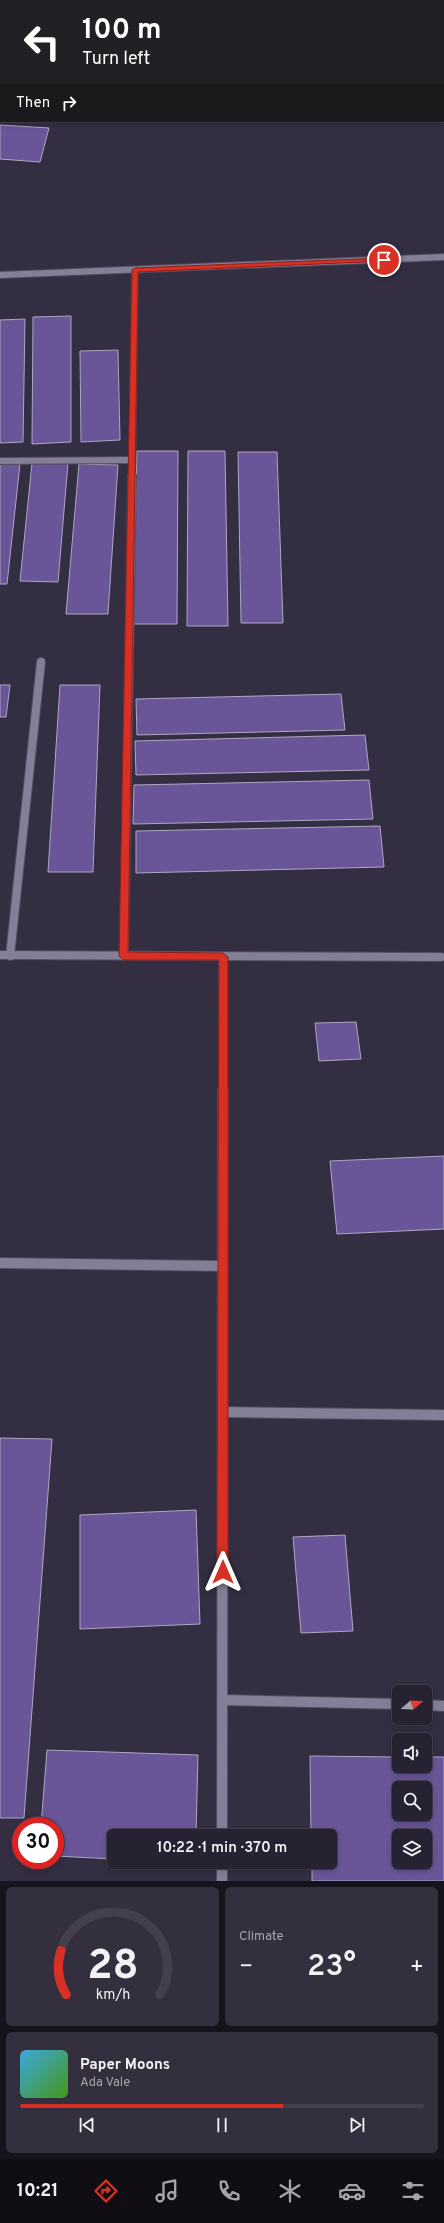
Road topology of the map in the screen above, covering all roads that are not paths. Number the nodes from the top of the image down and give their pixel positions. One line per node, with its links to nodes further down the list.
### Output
1 (444, 257): 2 (street)
2 (135, 270): 3 (street); 4 (street)
3 (0, 275)
4 (132, 460): 5 (street); 9 (street)
5 (0, 461)
6 (41, 662): 8 (street)
7 (0, 955): 8 (street)
8 (10, 956): 9 (street)
9 (124, 956): 10 (street)
10 (223, 957): 11 (street); 13 (street)
11 (441, 957)
12 (0, 1264): 13 (street)
13 (223, 1266): 14 (street)
14 (223, 1412): 15 (street); 16 (street)
15 (444, 1415)
16 (222, 1700): 17 (street); 20 (street)
17 (392, 1704)
18 (432, 1705): 19 (street)
19 (444, 1706)
20 (222, 1829)
21 (222, 1869): 22 (street)
22 (222, 1881)

